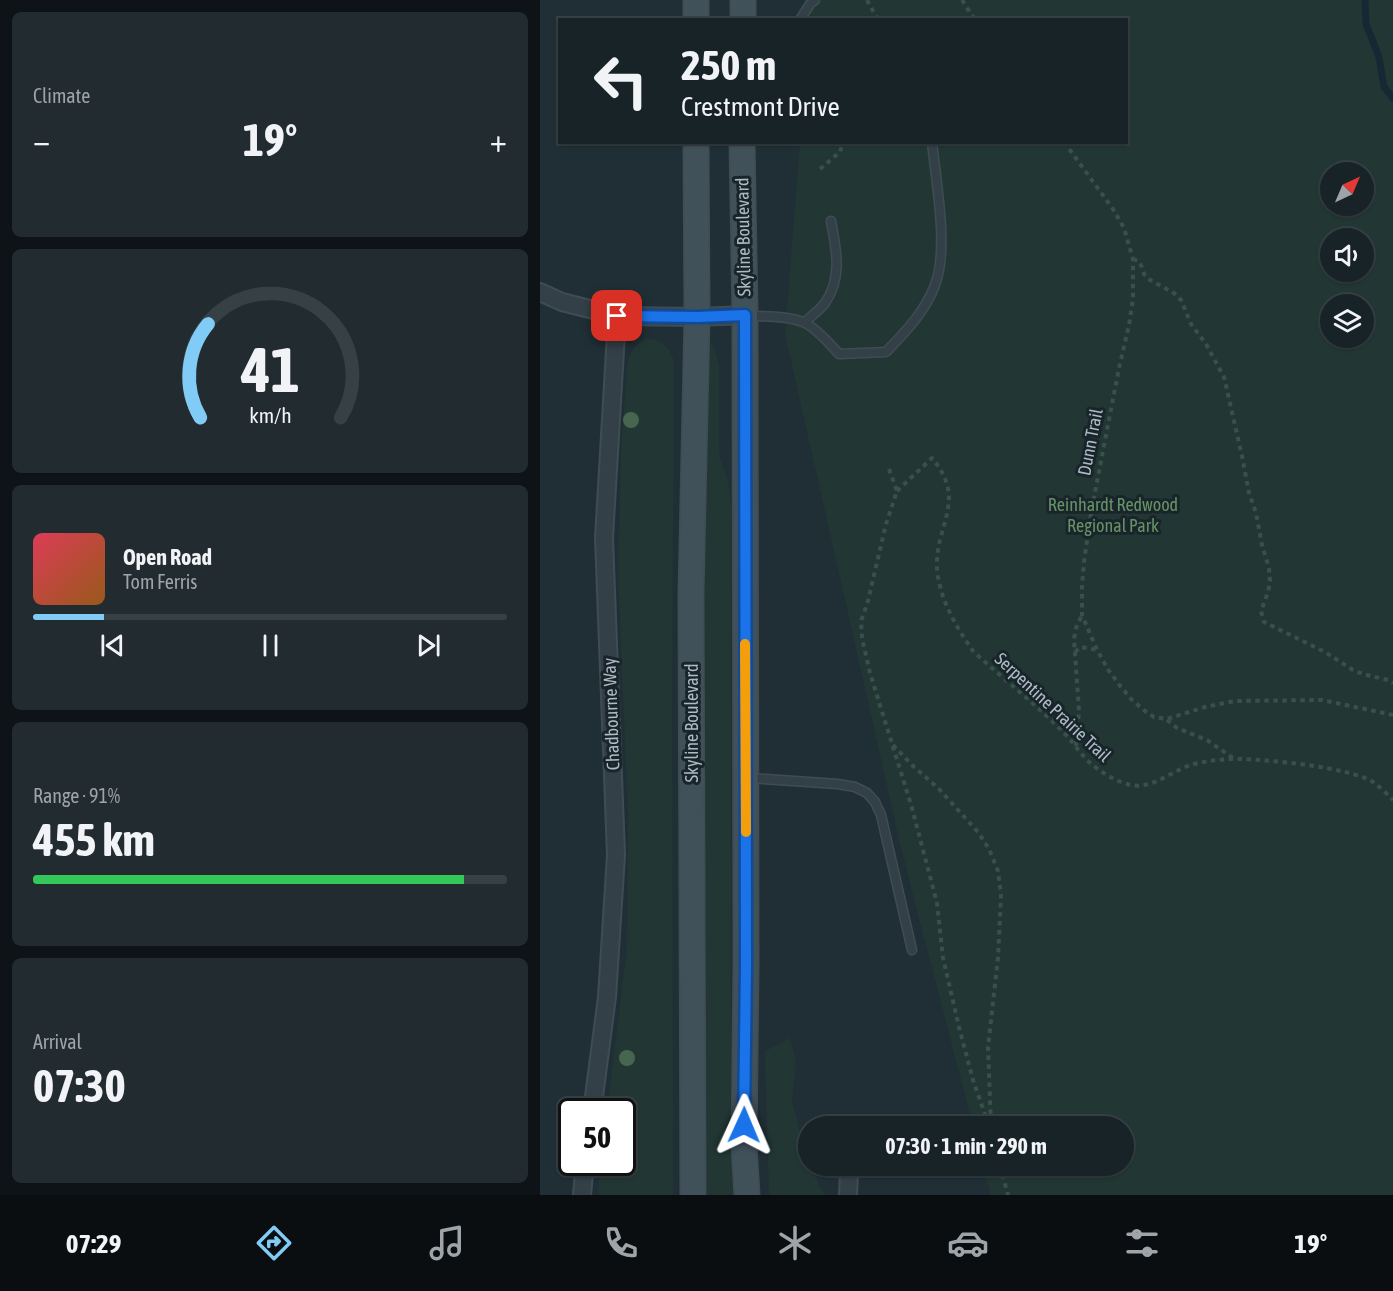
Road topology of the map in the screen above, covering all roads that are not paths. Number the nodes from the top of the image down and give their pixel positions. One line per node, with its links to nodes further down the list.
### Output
1 (696, 0): 4 (main road)
2 (743, 0): 5 (main road)
3 (815, 0): 6 (lane)
4 (696, 18)
5 (743, 18)
6 (801, 18)
7 (696, 144): 14 (main road, Skyline Boulevard)
8 (742, 144): 12 (main road, Skyline Boulevard)
9 (932, 144): 15 (lane)
10 (831, 221): 15 (lane)
11 (540, 292): 13 (street)
12 (745, 315): 14 (street); 15 (lane); 16 (main road, Skyline Boulevard)
13 (617, 316): 14 (street); 18 (street, Chadbourne Way)
14 (697, 317): 22 (main road, Skyline Boulevard)
15 (805, 322)
16 (745, 778): 17 (lane); 23 (main road, Skyline Boulevard)
17 (912, 950)
18 (594, 1098)
19 (584, 1176): 21 (street)
20 (849, 1176): 24 (street)
21 (582, 1195)
22 (693, 1195)
23 (747, 1195)
24 (848, 1195)

